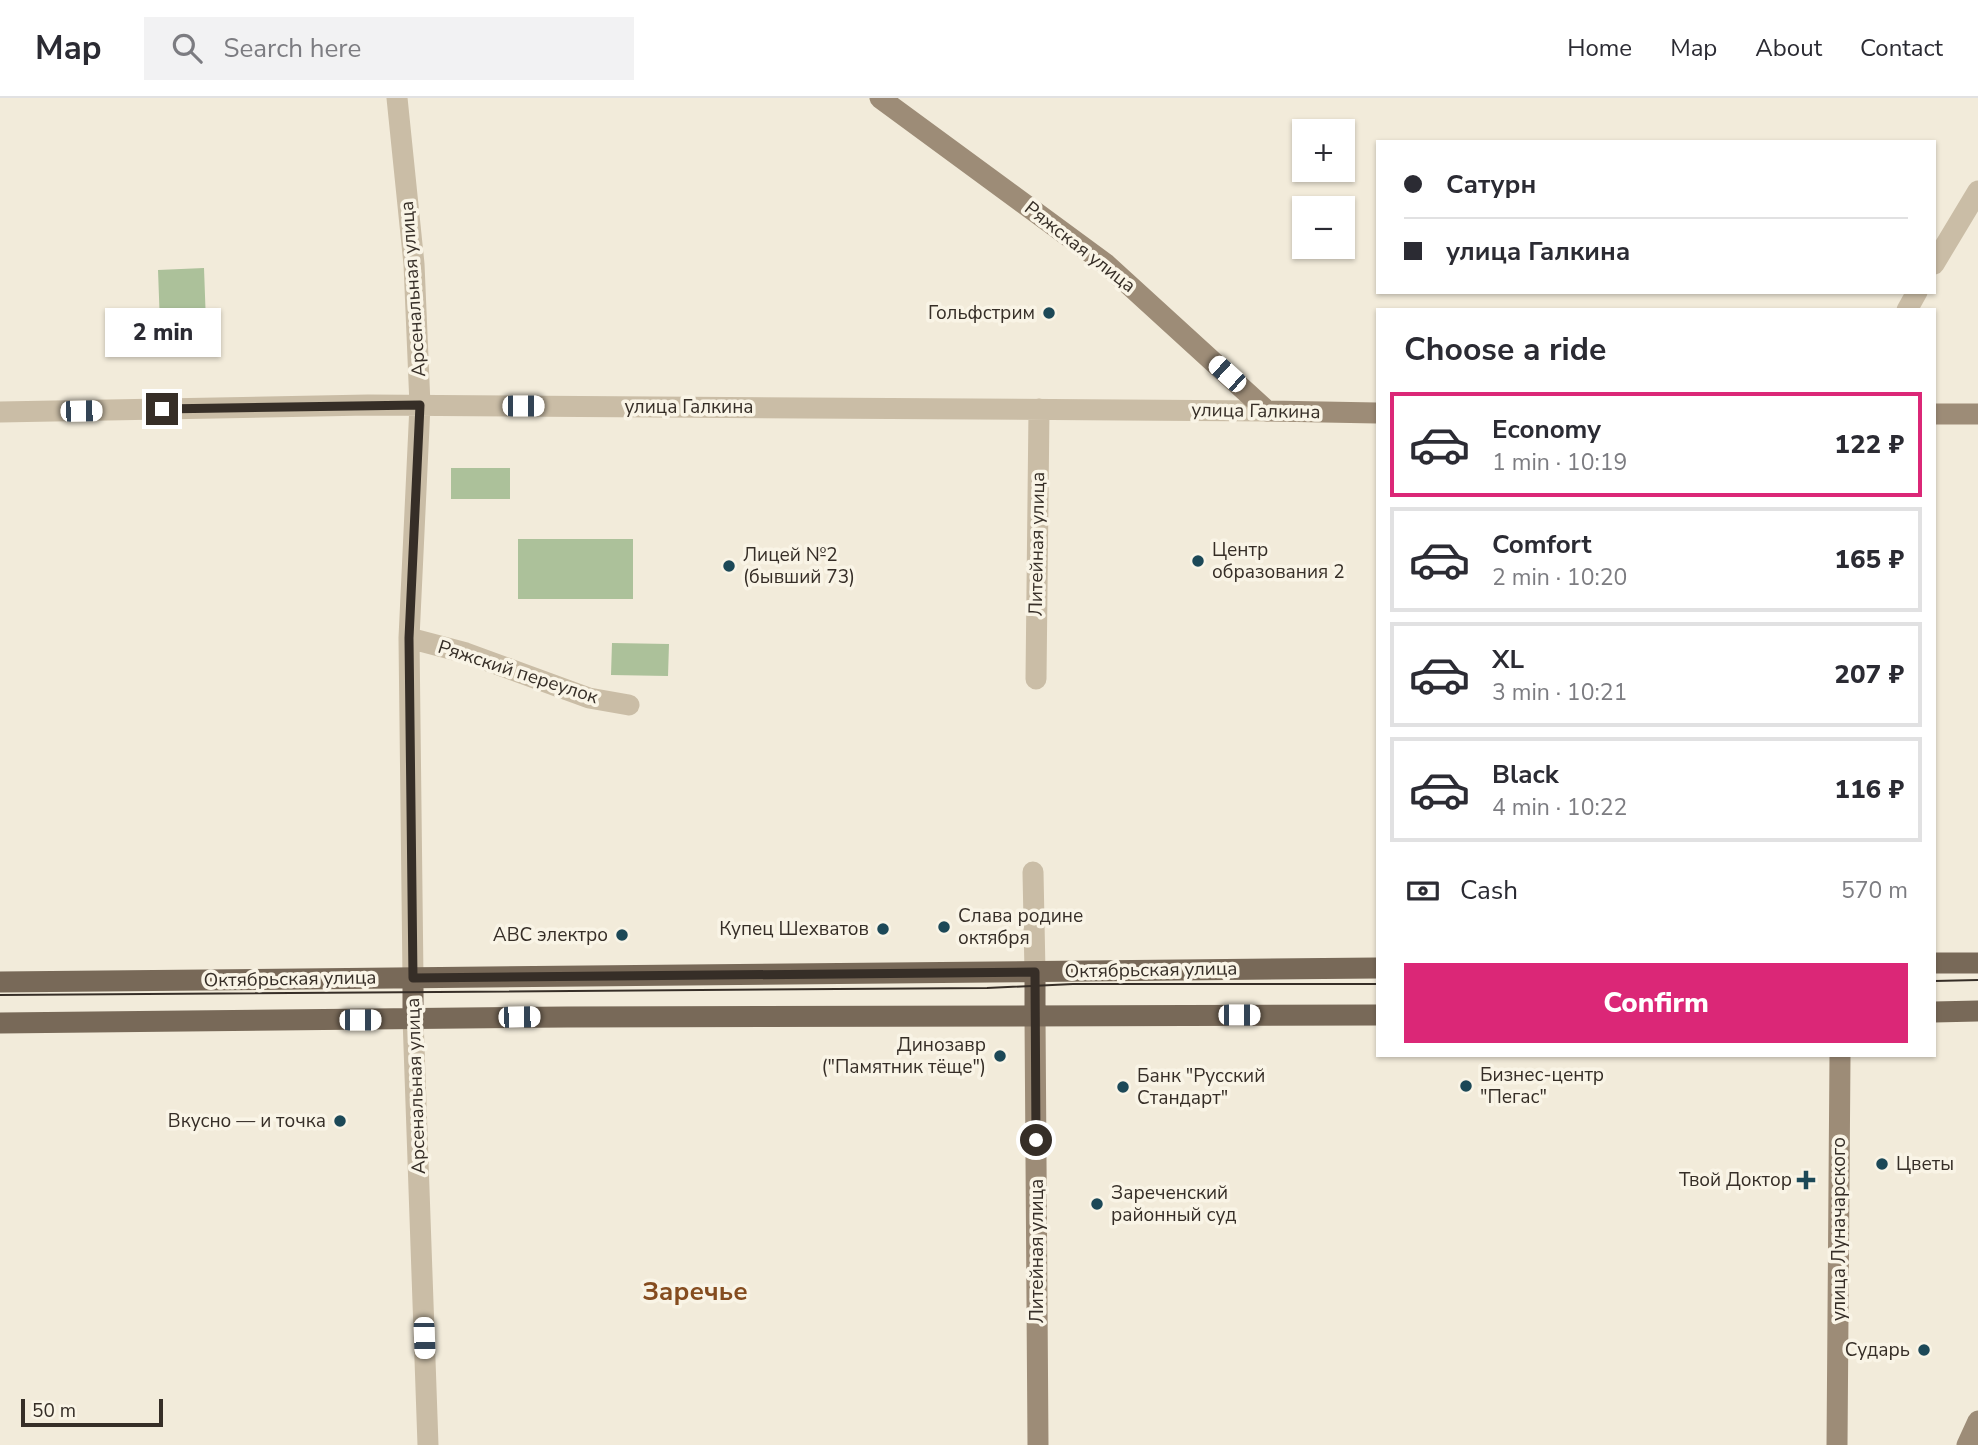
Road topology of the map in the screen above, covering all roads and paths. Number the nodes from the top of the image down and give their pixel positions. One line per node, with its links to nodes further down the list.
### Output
1 (397, 98): 5 (street, Арсенальная улица)
2 (880, 98): 7 (street, Ряжская улица)
3 (1978, 191): 4 (street)
4 (1936, 261)
5 (420, 405): 6 (street, улица Галкина); 8 (street, улица Галкина); 12 (street, Арсенальная улица)
6 (1039, 409): 7 (street, улица Галкина); 13 (street, Литейная улица)
7 (1267, 411): 9 (street, улица Галкина)
8 (0, 412)
9 (1376, 413)
10 (1936, 414): 11 (street)
11 (1978, 414)
12 (409, 638): 14 (street, Ряжский переулок); 20 (street, Арсенальная улица)
13 (1036, 679)
14 (629, 705)
15 (1033, 872): 19 (street)
16 (1978, 963): 17 (main road)
17 (1936, 964)
18 (1376, 968): 19 (main road, Октябрьская улица)
19 (1035, 972): 20 (main road, Октябрьская улица); 25 (main road)
20 (413, 978): 21 (main road, Октябрьская улица); 26 (main road, Арсенальная улица)
21 (0, 982)
22 (1936, 1012): 23 (main road)
23 (1978, 1012)
24 (1376, 1015): 25 (main road)
25 (1035, 1016): 26 (main road); 31 (street, Литейная улица)
26 (413, 1018): 27 (main road); 30 (street, Арсенальная улица)
27 (0, 1023)
28 (1840, 1057): 32 (street, улица Луначарского)
29 (1978, 1421): 33 (street)
30 (428, 1445)
31 (1038, 1445)
32 (1837, 1445)
33 (1967, 1445)

